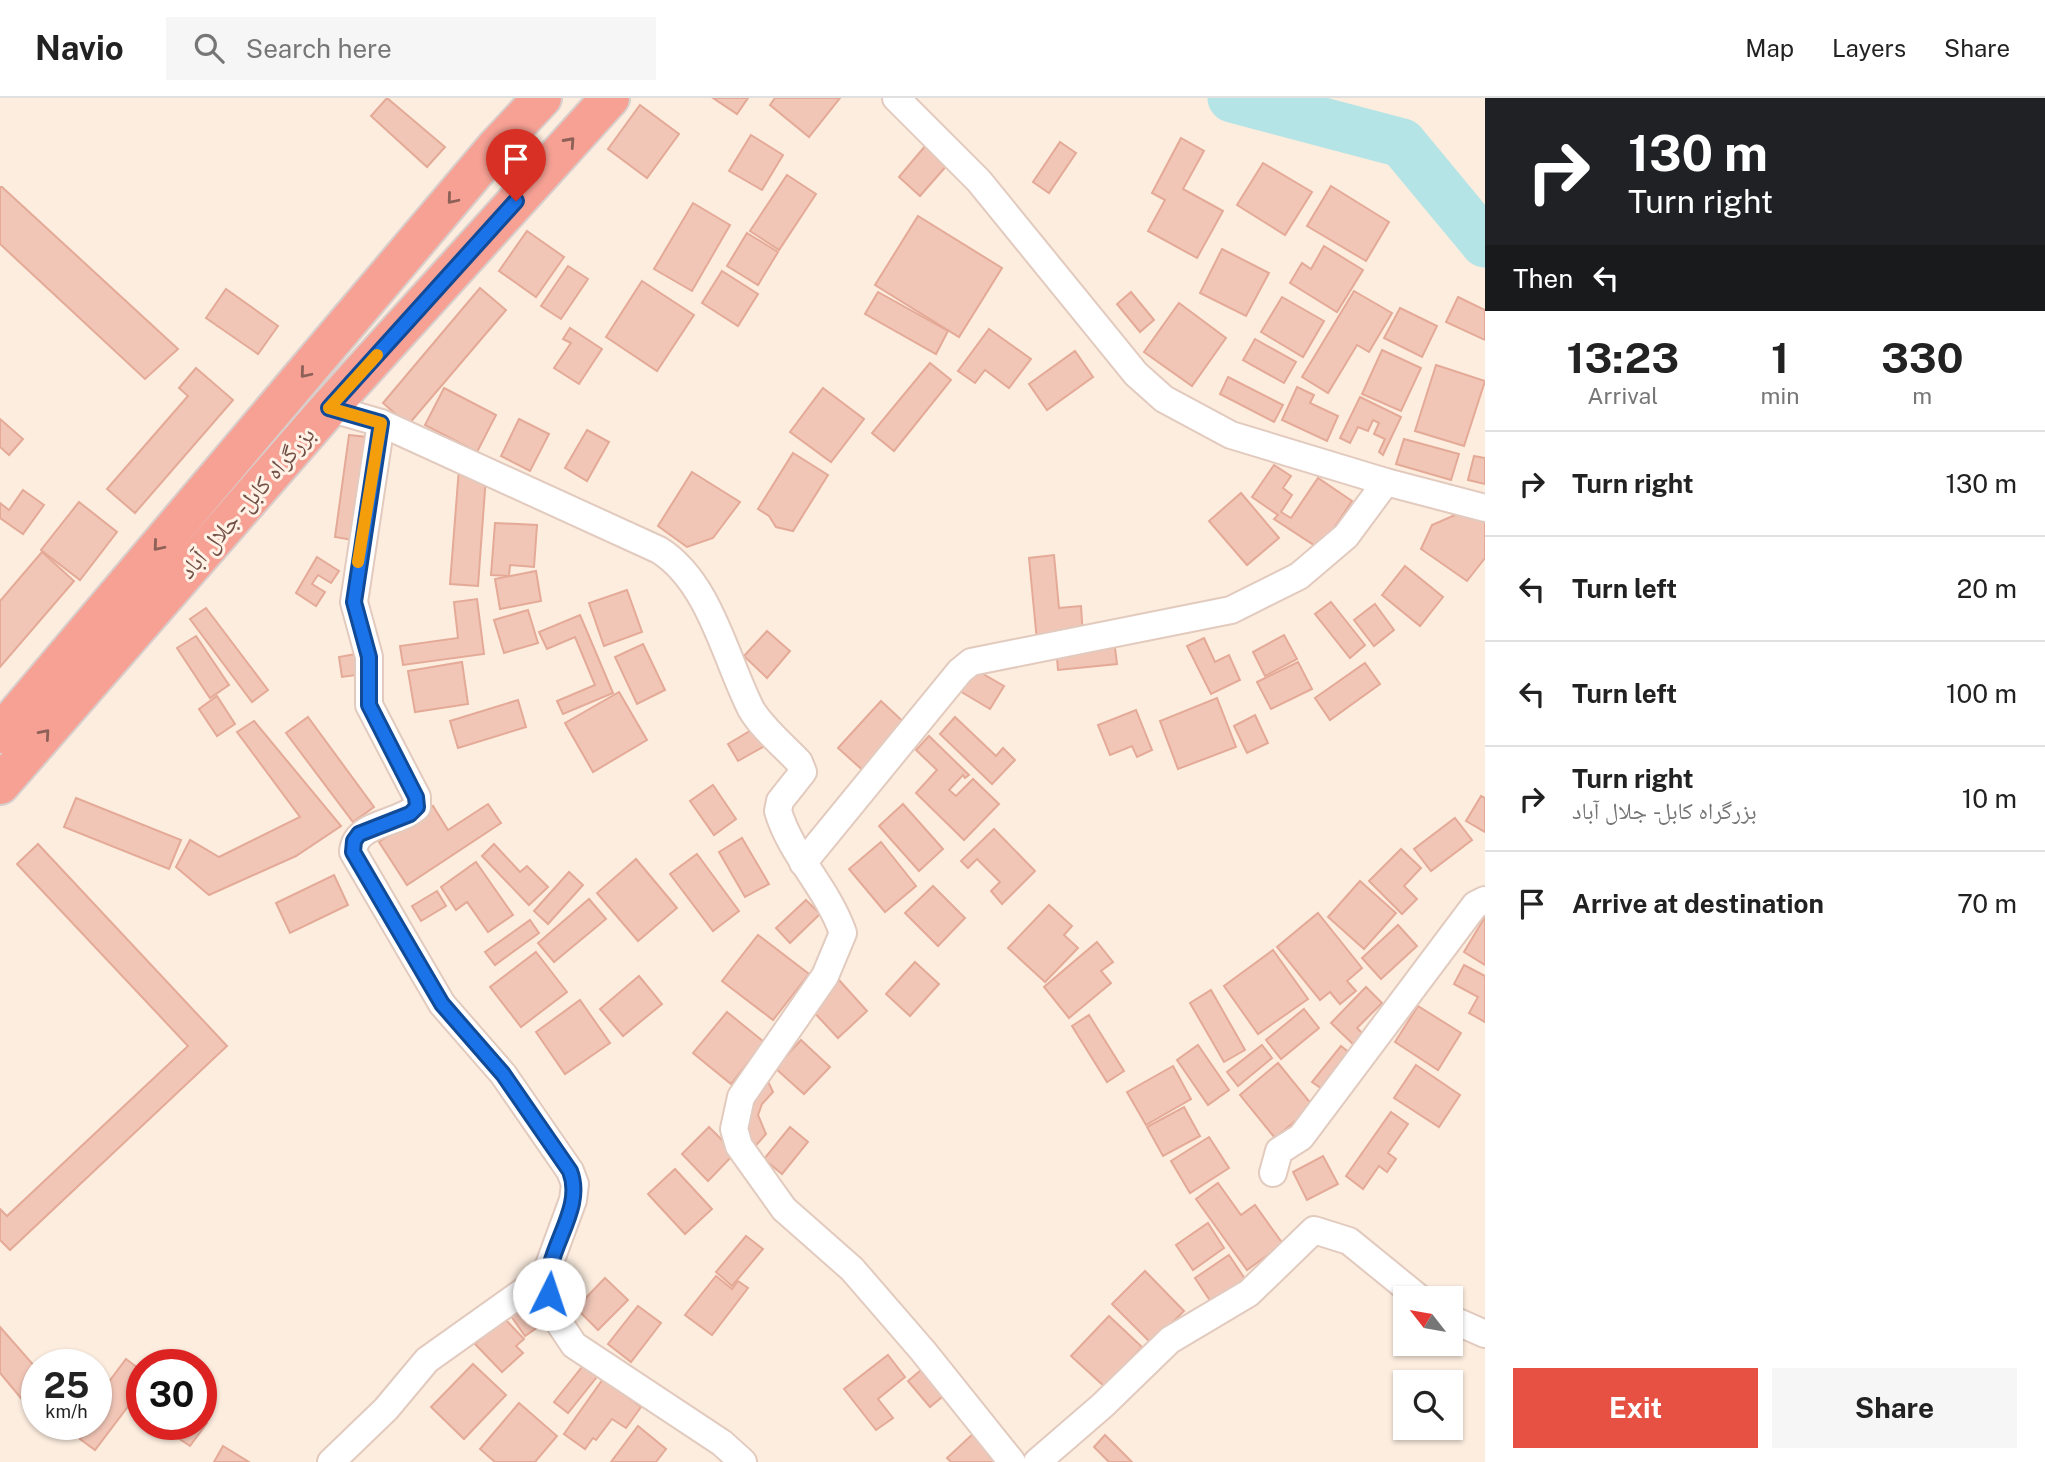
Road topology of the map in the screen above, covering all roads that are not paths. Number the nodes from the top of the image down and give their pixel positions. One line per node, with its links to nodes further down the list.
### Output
1 (542, 98): 8 (highway, بزرگراه کابل- جلال آباد, one-way to 8)
2 (610, 98): 4 (highway, بزرگراه کابل- جلال آباد, one-way to 2)
3 (896, 98): 6 (street)
4 (329, 408): 5 (street); 9 (highway, بزرگراه کابل- جلال آباد, one-way to 4)
5 (381, 423): 10 (street); 13 (street)
6 (1386, 482): 7 (street); 10 (street)
7 (1485, 508)
8 (0, 734)
9 (0, 785)
10 (803, 863): 19 (street)
11 (1485, 900): 12 (street)
12 (1273, 1172)
13 (545, 1276): 17 (street); 18 (street)
14 (1404, 1286): 20 (street)
15 (1463, 1324): 16 (street)
16 (1485, 1334)
17 (331, 1462)
18 (743, 1462)
19 (1012, 1462)
20 (1037, 1462)

